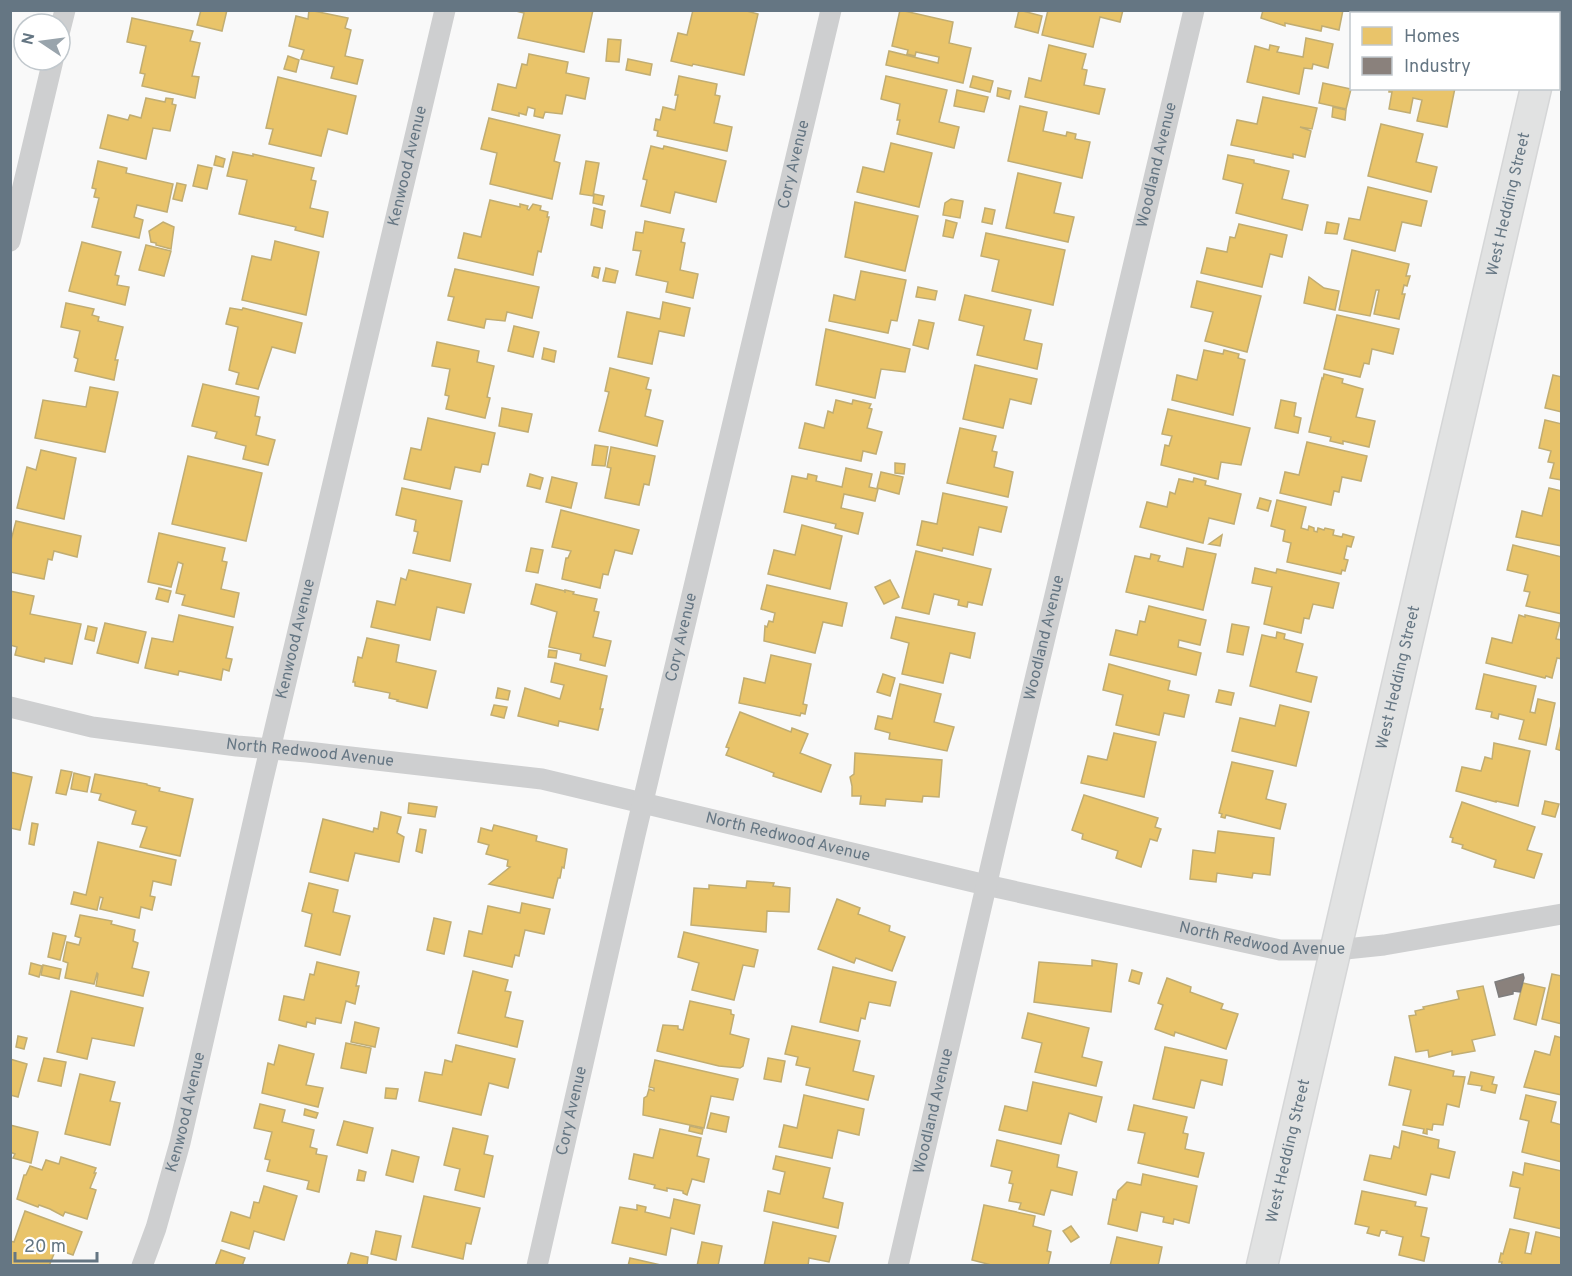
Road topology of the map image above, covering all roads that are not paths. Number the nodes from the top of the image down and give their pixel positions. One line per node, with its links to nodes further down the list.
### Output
1 (445, 10): 8 (street, Kenwood Avenue)
2 (831, 10): 9 (street, Cory Avenue)
3 (1194, 10): 10 (street, Woodland Avenue)
4 (50, 72): 6 (street)
5 (1536, 90): 12 (main road, West Hedding Street)
6 (10, 241)
7 (10, 708): 8 (street, North Redwood Avenue)
8 (271, 749): 9 (street, North Redwood Avenue); 13 (street, Kenwood Avenue)
9 (643, 804): 10 (street, North Redwood Avenue); 14 (street, Cory Avenue)
10 (986, 885): 12 (street, North Redwood Avenue); 15 (street, Woodland Avenue)
11 (1562, 914): 12 (street, North Redwood Avenue)
12 (1336, 950): 16 (main road, West Hedding Street)
13 (142, 1266)
14 (537, 1266)
15 (898, 1266)
16 (1262, 1266)

